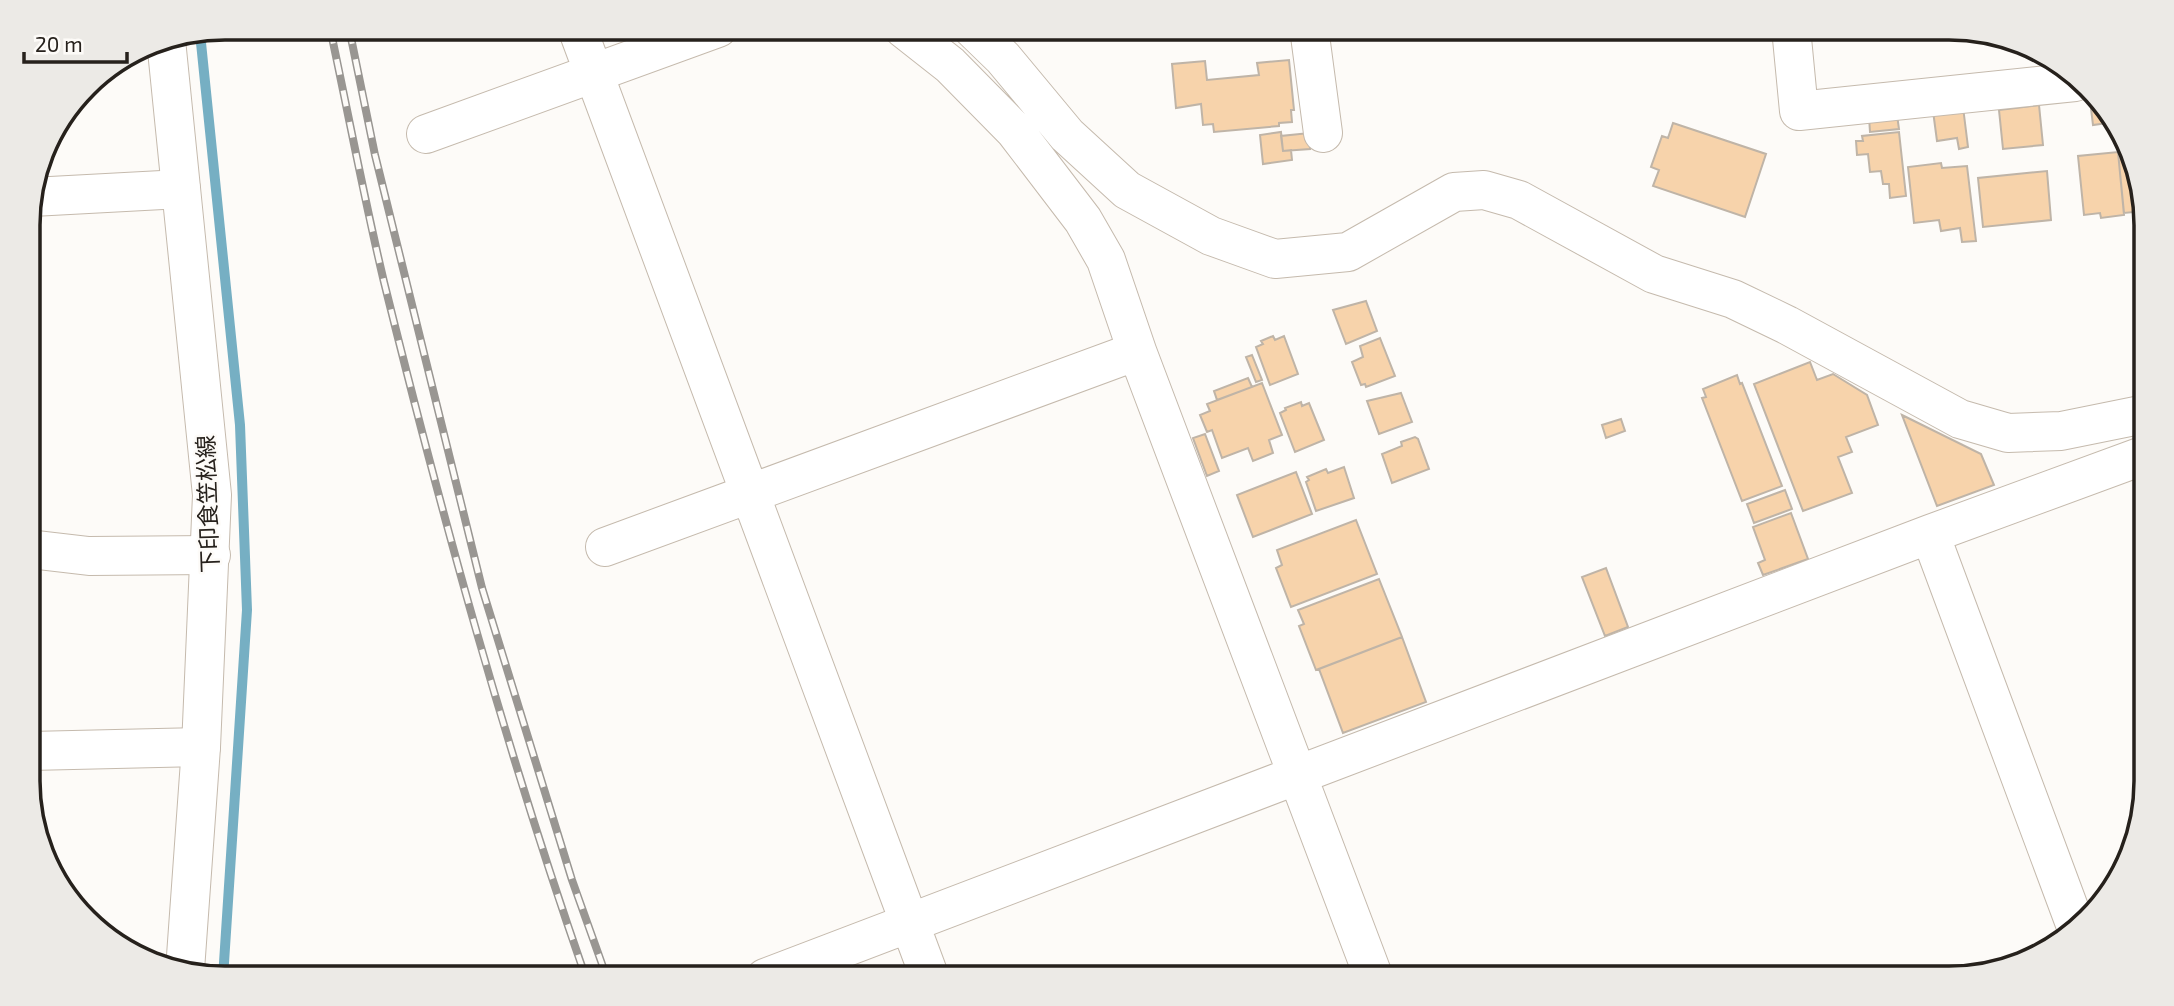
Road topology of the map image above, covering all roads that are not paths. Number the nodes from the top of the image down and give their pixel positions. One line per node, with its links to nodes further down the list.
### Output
1 (1310, 40): 10 (street)
2 (1792, 40): 9 (street)
3 (582, 41): 8 (street)
4 (684, 41): 8 (street)
5 (919, 41): 14 (street)
6 (985, 41): 15 (street)
7 (161, 52): 12 (street, 下印食笠松線)
8 (594, 73): 11 (street); 17 (street)
9 (2066, 83)
10 (1323, 133)
11 (426, 134)
12 (181, 189): 13 (street); 21 (street, 下印食笠松線)
13 (43, 196)
14 (1137, 351): 17 (street); 24 (street)
15 (2134, 416)
16 (2134, 459): 18 (street)
17 (748, 492): 19 (street); 26 (street)
18 (1930, 534): 24 (street); 25 (street)
19 (605, 547)
20 (40, 550): 21 (street)
21 (211, 555): 22 (street, 下印食笠松線)
22 (201, 747): 23 (street); 27 (street, 下印食笠松線)
23 (40, 751)
24 (1298, 776): 26 (street); 28 (street)
25 (2074, 917)
26 (909, 922): 29 (street); 30 (street)
27 (186, 961)
28 (1369, 965)
29 (797, 966)
30 (925, 966)

